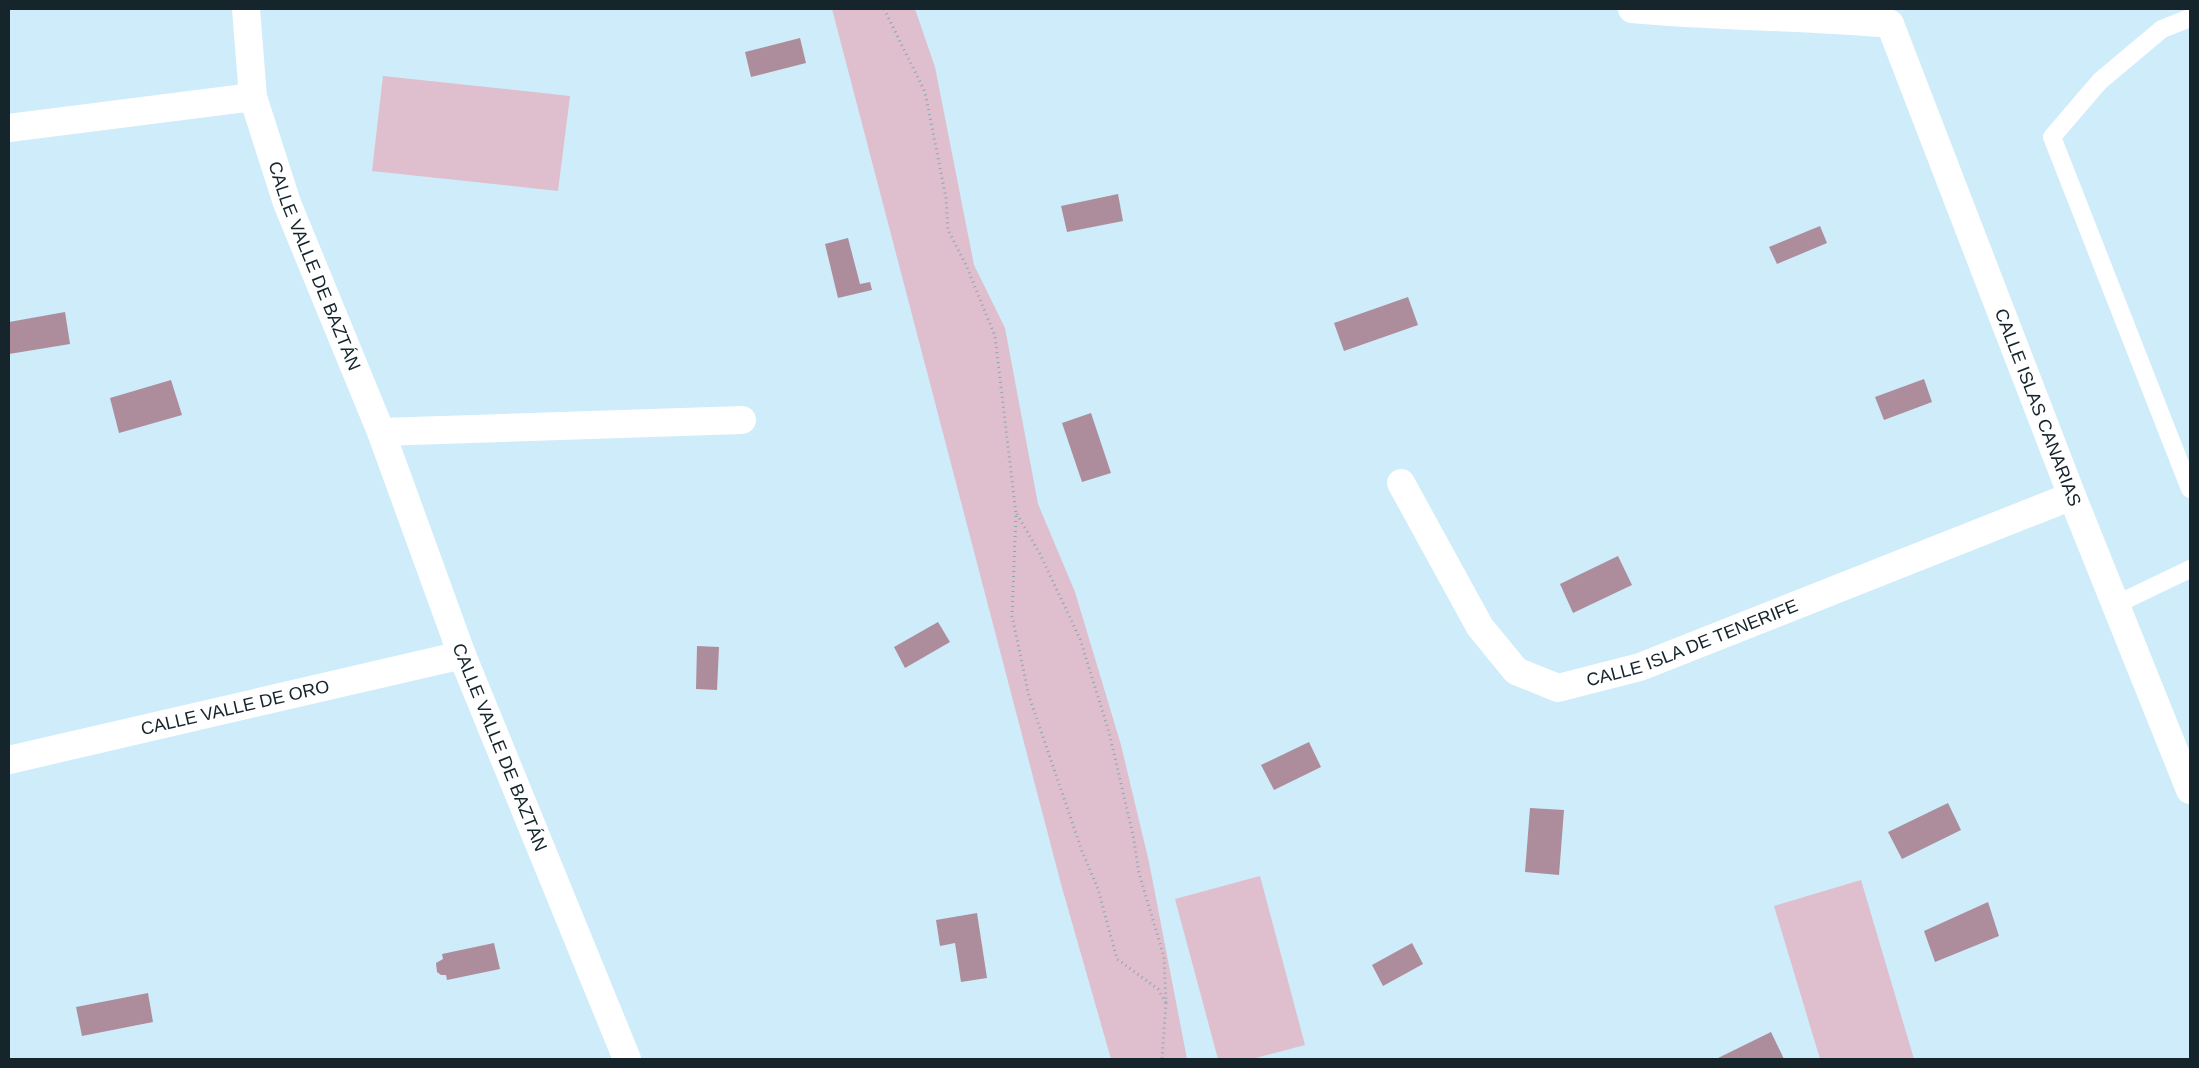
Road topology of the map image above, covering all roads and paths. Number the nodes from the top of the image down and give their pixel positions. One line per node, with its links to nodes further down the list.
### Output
1 (246, 9): 7 (street, CALLE VALLE DE BAZTÁN)
2 (884, 9): 14 (path)
3 (1632, 9): 4 (street)
4 (1832, 14): 5 (street)
5 (1898, 16): 13 (street, CALLE ISLAS CANARIAS)
6 (2190, 18): 12 (lane)
7 (253, 97): 8 (street); 10 (street, CALLE VALLE DE BAZTÁN)
8 (9, 128)
9 (742, 420): 10 (street)
10 (381, 432): 17 (street, CALLE VALLE DE BAZTÁN)
11 (1401, 483): 13 (street, CALLE ISLA DE TENERIFE)
12 (2190, 489)
13 (2072, 496): 16 (street, CALLE ISLAS CANARIAS)
14 (1016, 514): 20 (path); 20 (path)
15 (2190, 569): 16 (lane)
16 (2115, 605): 19 (street, CALLE ISLAS CANARIAS)
17 (462, 655): 18 (street, CALLE VALLE DE ORO); 21 (street, CALLE VALLE DE BAZTÁN)
18 (9, 760)
19 (2190, 790)
20 (1166, 1004): 22 (path)
21 (627, 1059)
22 (1162, 1059)

